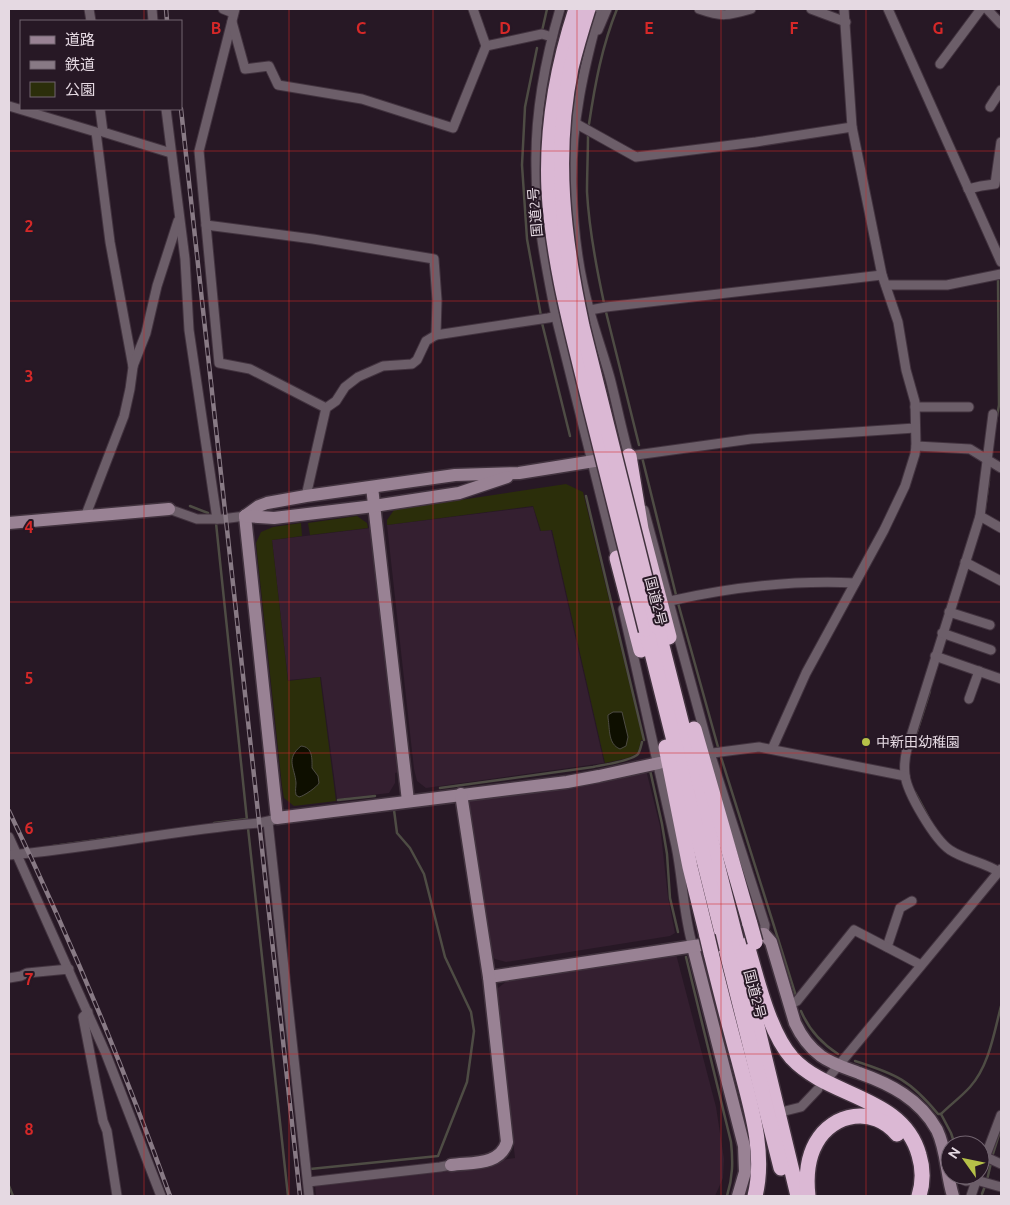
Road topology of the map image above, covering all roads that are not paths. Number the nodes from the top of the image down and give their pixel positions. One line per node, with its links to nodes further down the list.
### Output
1 (223, 9): 15 (street)
2 (473, 9): 19 (street)
3 (560, 9): 18 (street)
4 (576, 9): 71 (highway, 国道2号, bridge)
5 (588, 9): 71 (highway, 国道2号, bridge)
6 (600, 9): 20 (street)
7 (607, 9): 20 (street)
8 (698, 9): 9 (street)
9 (750, 9)
10 (811, 9): 16 (street)
11 (844, 9): 16 (street)
12 (888, 9): 32 (street)
13 (982, 9): 21 (street)
14 (987, 9): 17 (street)
15 (233, 13): 19 (street); 34 (street)
16 (846, 22): 28 (street)
17 (1001, 24)
18 (552, 37): 19 (street); 40 (street)
19 (486, 46)
20 (590, 46): 27 (street)
21 (940, 64)
22 (1001, 90): 23 (street)
23 (990, 107)
24 (23, 110): 29 (street)
25 (100, 110): 29 (street)
26 (166, 110): 31 (street)
27 (575, 124): 28 (street); 39 (street)
28 (852, 127): 37 (street)
29 (99, 132): 31 (street); 42 (street)
30 (1001, 142): 32 (street)
31 (171, 152): 33 (street)
32 (968, 189): 35 (street)
33 (179, 218): 42 (street); 61 (street)
34 (206, 225): 41 (street); 45 (street)
35 (1001, 262)
36 (1001, 274): 38 (street)
37 (882, 275): 38 (street); 39 (street)
38 (886, 285): 43 (street)
39 (589, 310): 40 (street); 49 (street)
40 (556, 317): 41 (street); 51 (street)
41 (436, 335): 45 (street)
42 (133, 366): 59 (street)
43 (915, 407): 44 (street); 47 (street)
44 (969, 407)
45 (326, 408): 55 (street)
46 (993, 414): 50 (street)
47 (915, 428): 48 (street); 49 (street)
48 (916, 446): 50 (street); 67 (street)
49 (629, 456): 51 (street); 68 (street); 90 (highway)
50 (990, 460): 52 (street); 60 (street)
51 (592, 462): 53 (street); 64 (street)
52 (1001, 468)
53 (518, 473): 54 (street); 56 (street)
54 (372, 487): 55 (street); 56 (street)
55 (306, 496): 58 (street)
56 (374, 506): 58 (street); 84 (street)
57 (170, 509): 59 (street); 61 (street)
58 (245, 516): 61 (street); 85 (street)
59 (85, 517): 62 (street)
60 (983, 517): 63 (street); 65 (street)
61 (217, 519)
62 (9, 523)
63 (1001, 528)
64 (617, 558): 80 (street); 91 (highway)
65 (968, 563): 66 (street); 69 (street)
66 (1001, 581)
67 (856, 583): 68 (street); 78 (street)
68 (670, 601): 79 (street)
69 (952, 613): 70 (street); 72 (street)
70 (990, 625)
71 (652, 628): 81 (highway, 国道2号); 104 (highway, 国道2号)
72 (945, 634): 73 (street); 74 (street)
73 (991, 650)
74 (938, 657): 75 (street); 82 (street)
75 (979, 671): 76 (street); 77 (street)
76 (1001, 678)
77 (969, 699)
78 (772, 749): 79 (street); 82 (street)
79 (708, 754): 90 (street)
80 (661, 763): 83 (street); 92 (street)
81 (692, 767): 100 (highway); 118 (highway, 国道2号)
82 (905, 776): 88 (street)
83 (461, 794): 84 (street); 96 (street)
84 (408, 801): 85 (street)
85 (273, 820): 87 (street); 110 (street)
86 (9, 837): 87 (street)
87 (13, 855): 95 (street)
88 (1000, 870): 94 (street)
89 (912, 901): 93 (street)
90 (755, 933): 98 (street); 100 (highway)
91 (710, 944): 92 (street); 115 (highway)
92 (693, 947): 96 (street); 114 (street)
93 (887, 947): 94 (street); 98 (street)
94 (921, 965): 101 (street)
95 (68, 969): 97 (street); 99 (street)
96 (490, 977): 109 (street)
97 (9, 978)
98 (789, 1005): 101 (street)
99 (88, 1012): 111 (street); 112 (street)
100 (792, 1058): 121 (highway)
101 (837, 1065): 102 (street); 107 (street)
102 (829, 1077)
103 (818, 1089): 105 (street)
104 (766, 1108): 116 (highway); 117 (highway, 国道2号)
105 (784, 1111)
106 (1001, 1115): 108 (street)
107 (940, 1137)
108 (990, 1146)
109 (451, 1164): 110 (street)
110 (308, 1182): 113 (street)
111 (117, 1196)
112 (160, 1196)
113 (309, 1196)
114 (738, 1196)
115 (755, 1196)
116 (760, 1196)
117 (788, 1196)
118 (798, 1196)
119 (808, 1196): 120 (highway)
120 (910, 1196)
121 (919, 1196)

